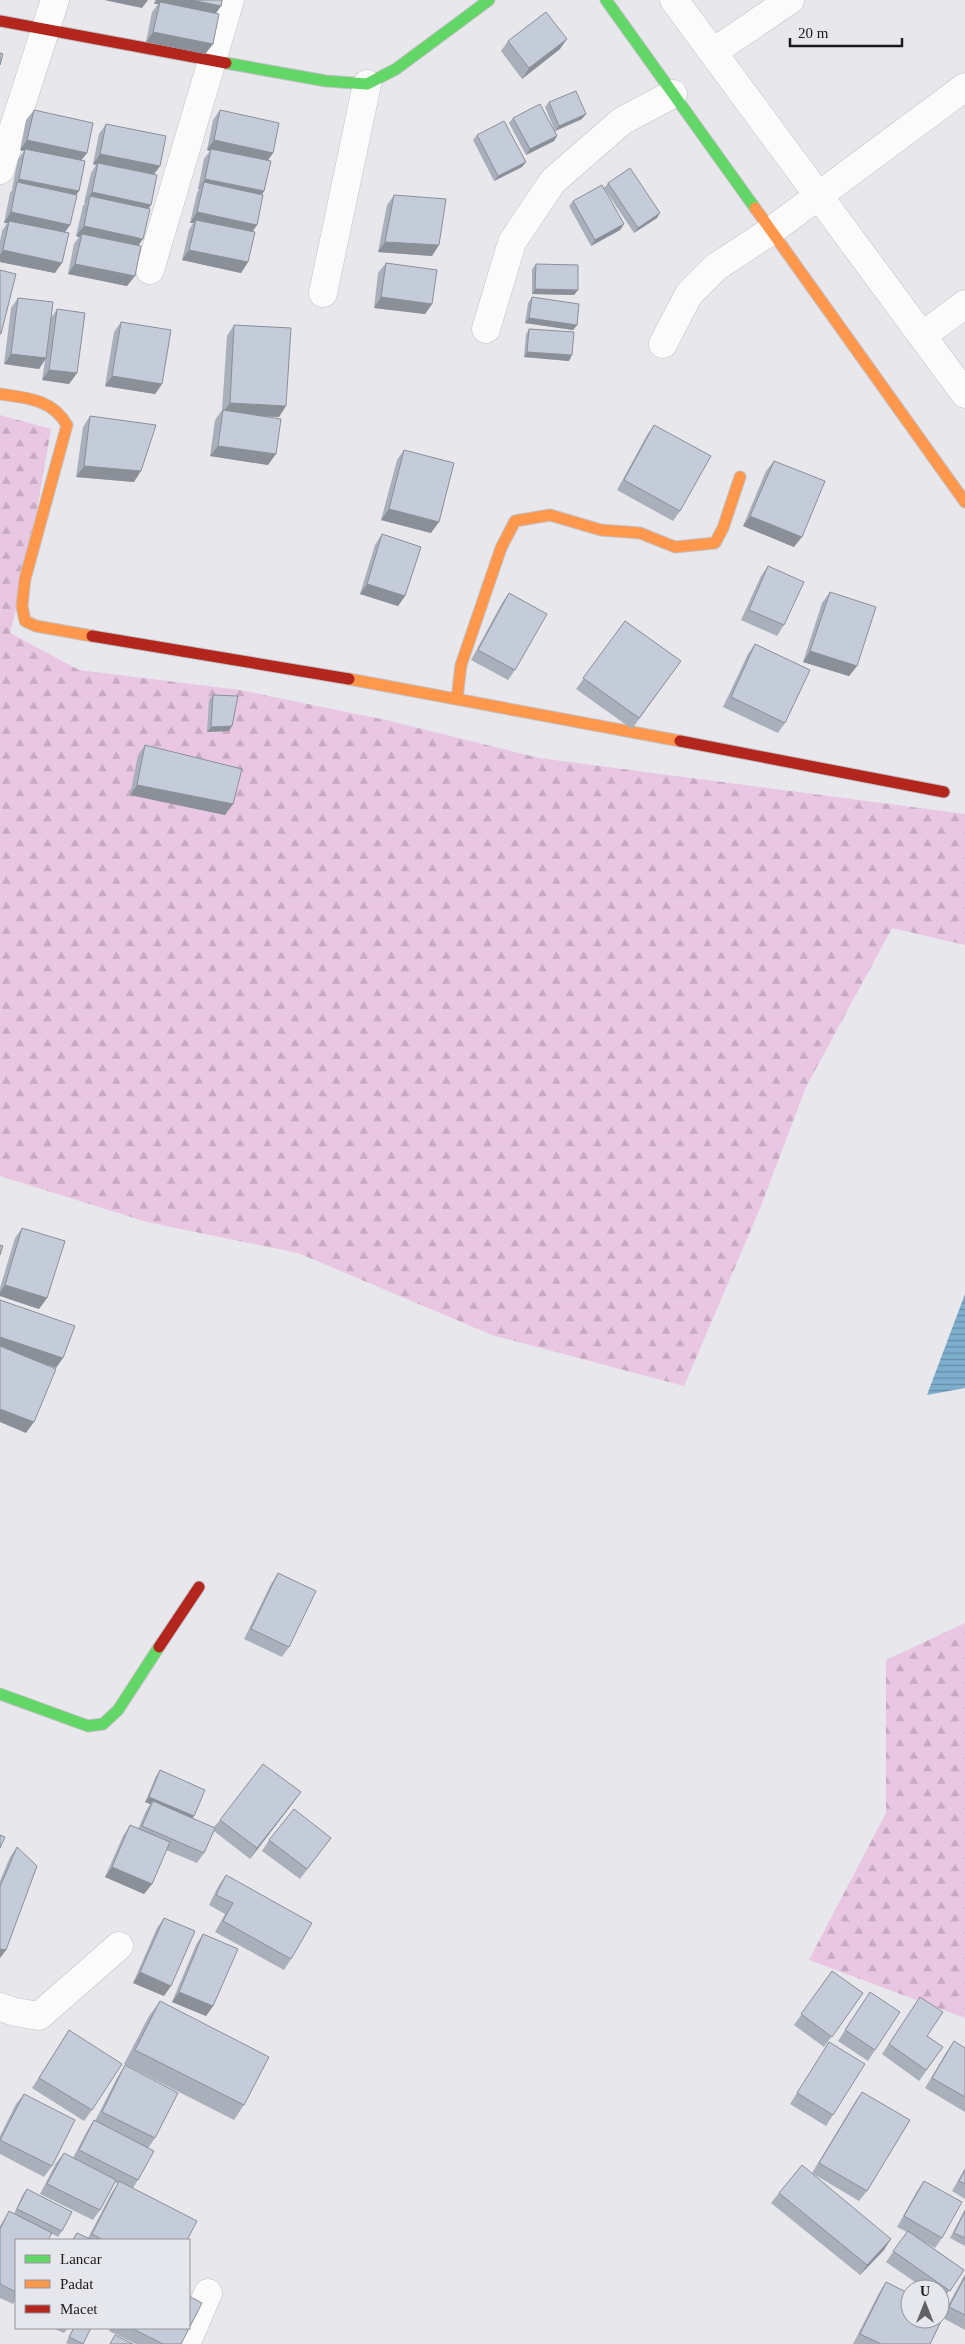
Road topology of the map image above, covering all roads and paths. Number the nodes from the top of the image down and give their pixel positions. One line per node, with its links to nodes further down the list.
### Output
1 (55, 0): 8 (street)
2 (230, 0): 10 (street)
3 (489, 0): 11 (street)
4 (606, 0): 13 (street)
5 (674, 0): 9 (street)
6 (790, 0): 9 (street)
7 (0, 21): 8 (street)
8 (46, 31): 10 (street); 14 (street)
9 (713, 52): 15 (street)
10 (212, 61): 11 (street); 17 (street)
11 (367, 84): 18 (street)
12 (965, 87): 15 (street)
13 (673, 94): 16 (street); 20 (street)
14 (0, 170)
15 (819, 196): 16 (street); 21 (street)
16 (771, 231): 22 (street); 26 (street)
17 (150, 270)
18 (323, 293)
19 (965, 304): 21 (street)
20 (486, 329)
21 (922, 336): 24 (street)
22 (663, 344)
23 (0, 394): 27 (street)
24 (965, 394)
25 (740, 477): 27 (street)
26 (965, 502)
27 (457, 698): 28 (street)
28 (944, 792)
29 (199, 1587): 30 (street)
30 (0, 1694)
31 (119, 1946): 32 (street)
32 (0, 2006)
33 (208, 2293): 34 (street)
34 (186, 2344)

